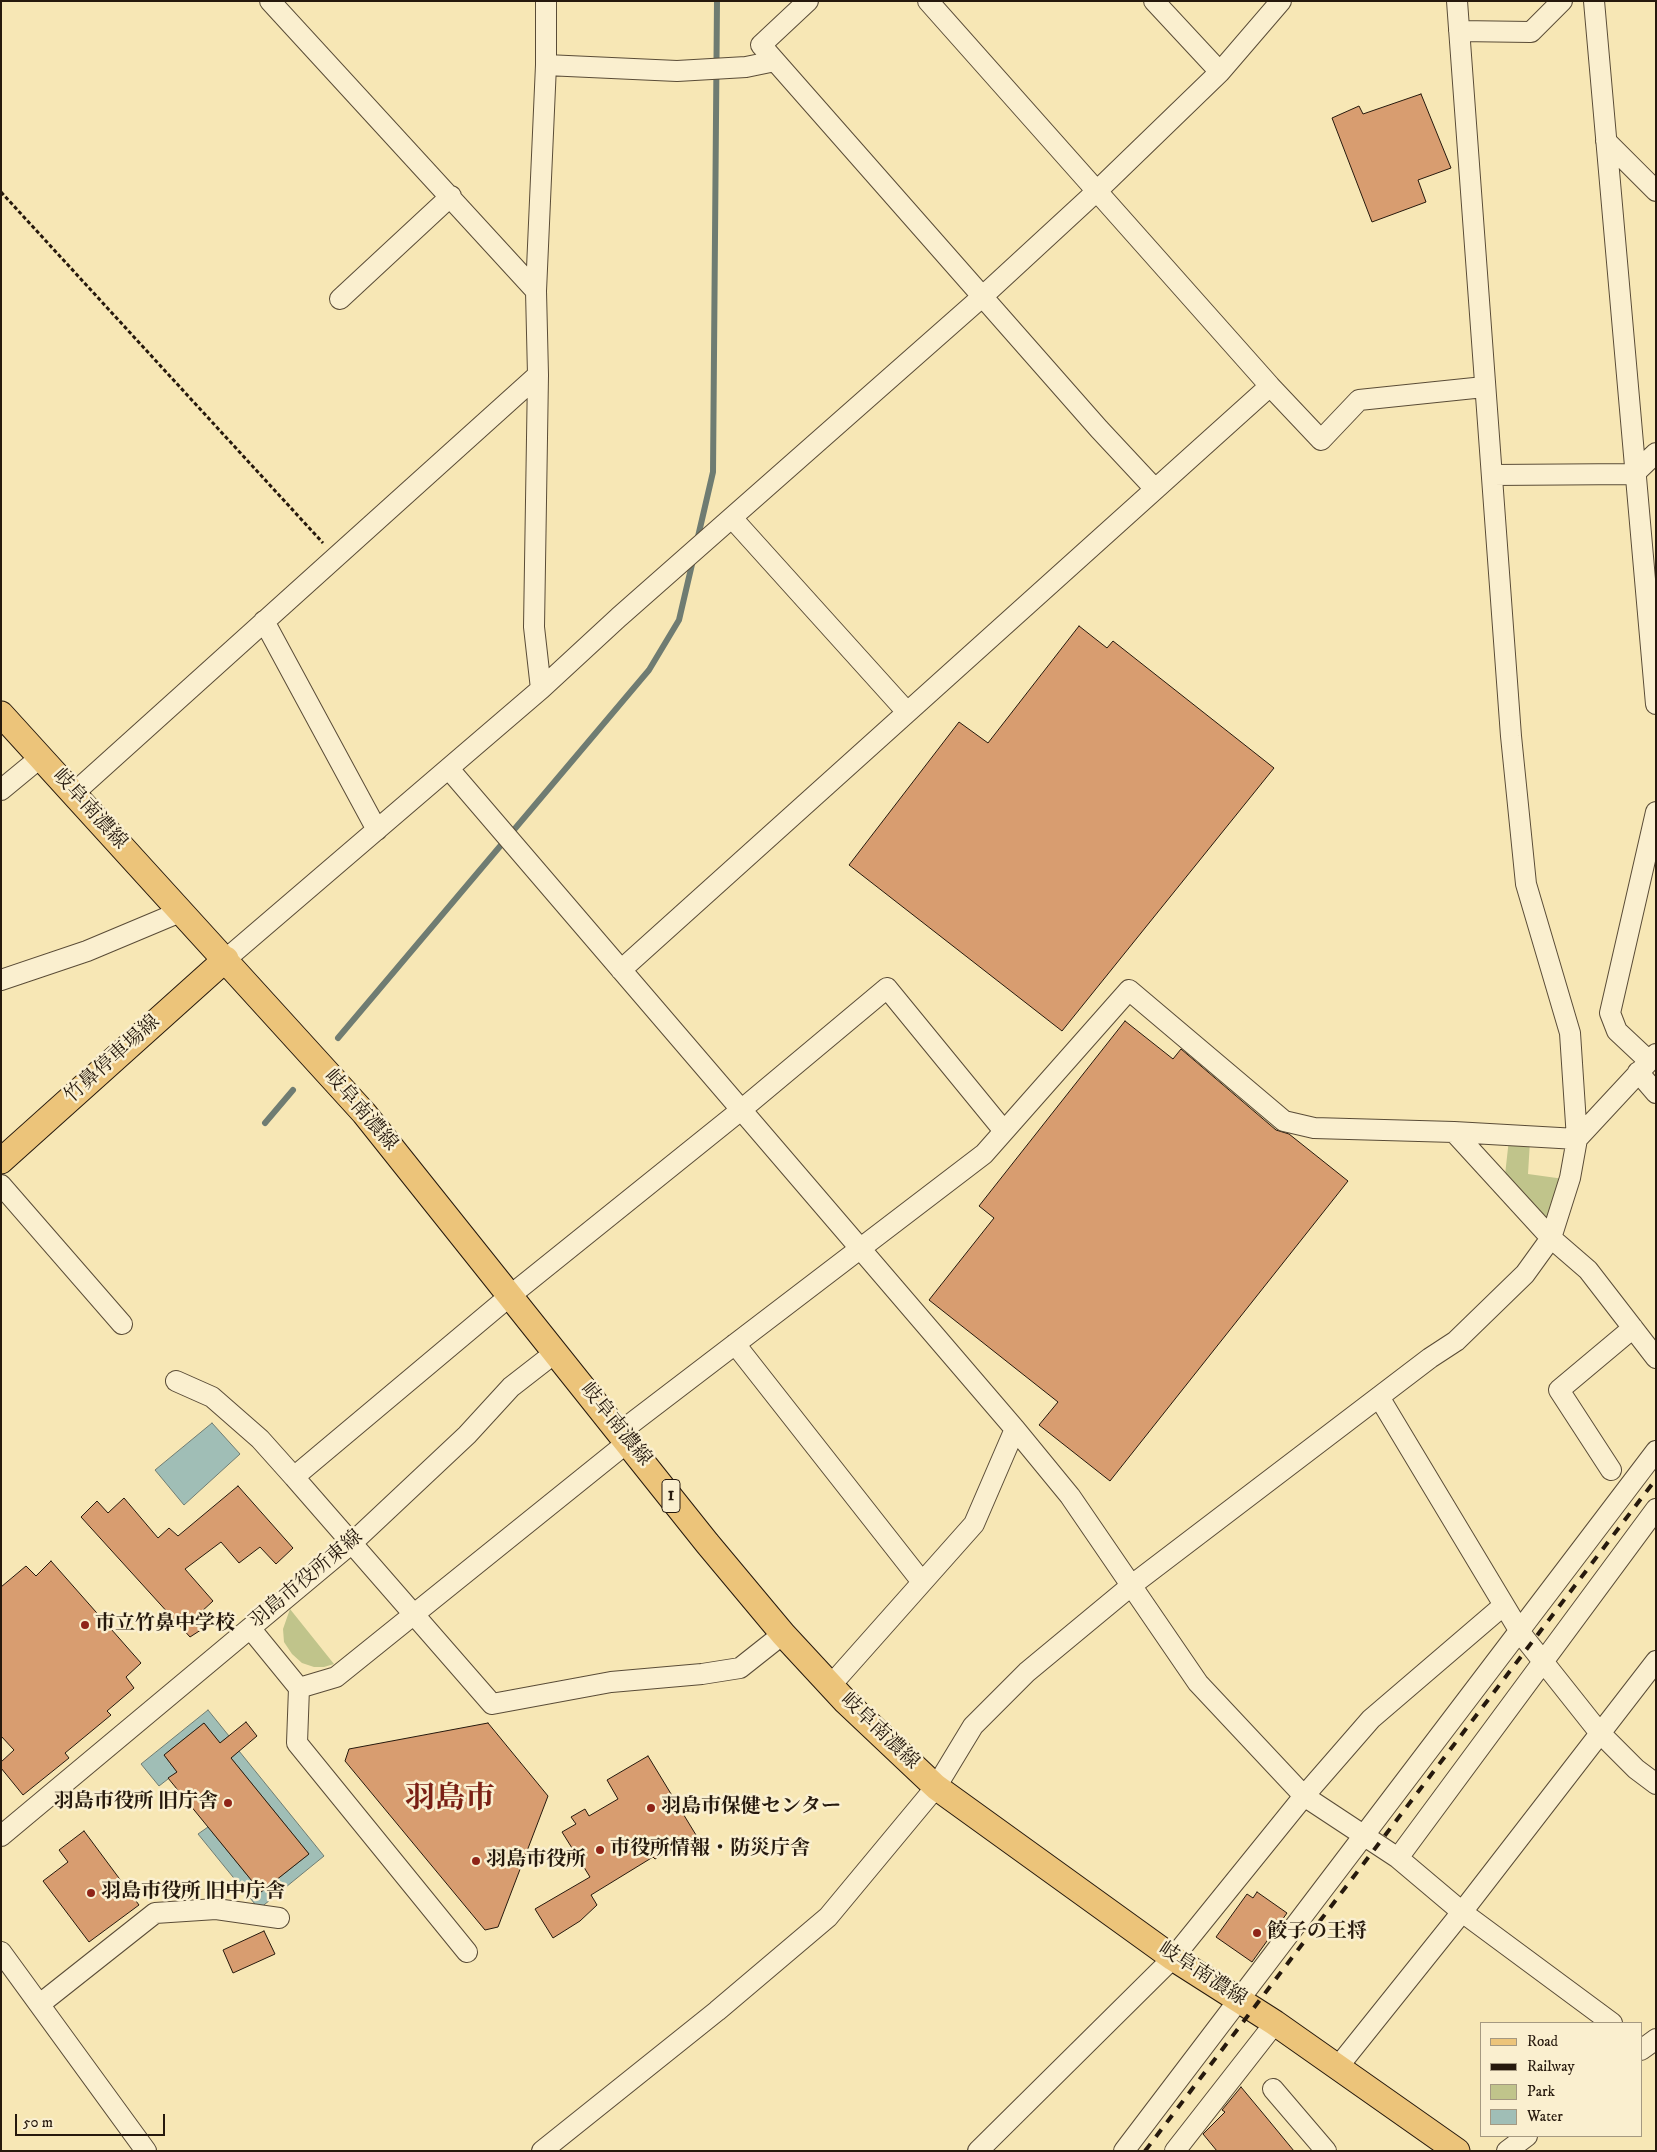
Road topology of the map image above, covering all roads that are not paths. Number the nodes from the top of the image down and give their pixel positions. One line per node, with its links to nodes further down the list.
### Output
1 (270, 1): 17 (street)
2 (546, 1): 12 (street)
3 (808, 1): 11 (street)
4 (928, 1): 15 (street)
5 (1154, 1): 13 (street)
6 (1281, 1): 13 (street)
7 (1456, 1): 10 (street)
8 (1562, 1): 10 (street)
9 (1594, 1): 14 (street)
10 (1459, 31): 23 (street)
11 (775, 60): 12 (street); 19 (street)
12 (546, 65): 18 (street)
13 (1220, 72): 15 (street)
14 (1606, 141): 16 (street); 25 (street)
15 (1098, 190): 19 (street); 22 (street)
16 (1656, 191)
17 (451, 196): 18 (street); 20 (street)
18 (536, 291): 21 (street)
19 (983, 296): 27 (street); 28 (street)
20 (340, 299)
21 (538, 374): 29 (street); 30 (street)
22 (1270, 386): 23 (street); 27 (street)
23 (1484, 387): 26 (street)
24 (1656, 453): 25 (street)
25 (1634, 474): 26 (street); 31 (street)
26 (1492, 475): 49 (street)
27 (1155, 489): 32 (street)
28 (731, 520): 30 (street); 32 (street)
29 (264, 621): 37 (street); 39 (street)
30 (541, 689): 35 (street)
31 (1656, 704)
32 (907, 712): 42 (street)
33 (1, 714): 34 (main road, 岐阜南濃線 / 1)
34 (41, 757): 36 (street); 37 (main road, 岐阜南濃線 / 1)
35 (449, 769): 39 (street); 42 (street)
36 (1, 790)
37 (74, 792): 40 (main road, 岐阜南濃線 / 1)
38 (1656, 812): 44 (street)
39 (377, 830): 41 (street)
40 (180, 912): 41 (main road, 岐阜南濃線 / 1); 43 (street)
41 (226, 960): 50 (main road, 竹鼻停車場線); 54 (main road, 岐阜南濃線 / 1)
42 (621, 970): 46 (street)
43 (1, 980)
44 (1647, 1062): 45 (street); 49 (street)
45 (1656, 1093)
46 (741, 1110): 47 (street); 53 (street); 54 (street)
47 (1004, 1131): 48 (street); 53 (street)
48 (1454, 1132): 49 (street); 52 (street)
49 (1577, 1139): 52 (street)
50 (1, 1161)
51 (1, 1185): 55 (street)
52 (1551, 1238): 56 (street); 61 (street)
53 (860, 1250): 57 (street); 62 (street)
54 (510, 1295): 58 (main road, 岐阜南濃線 / 1); 66 (street)
55 (122, 1324)
56 (1633, 1328): 59 (street); 65 (street)
57 (735, 1344): 63 (street); 69 (street)
58 (556, 1352): 63 (main road, 岐阜南濃線 / 1); 68 (street, 羽島市役所東線)
59 (1656, 1358)
60 (176, 1381): 66 (street)
61 (1379, 1397): 70 (street); 71 (street)
62 (1015, 1429): 69 (street); 70 (street)
63 (624, 1437): 72 (street); 75 (main road, 岐阜南濃線 / 1)
64 (1656, 1451): 74 (street)
65 (1611, 1470)
66 (294, 1477): 68 (street)
67 (1656, 1509): 76 (street)
68 (352, 1543): 72 (street); 73 (street, 羽島市役所東線)
69 (922, 1582): 78 (street)
70 (1132, 1585): 82 (street); 83 (street)
71 (1504, 1605): 74 (street); 83 (street)
72 (414, 1616): 75 (street); 79 (street)
73 (250, 1628): 79 (street); 85 (street, 羽島市役所東線)
74 (1519, 1630): 76 (street); 84 (street)
75 (783, 1634): 78 (main road, 岐阜南濃線 / 1)
76 (1543, 1661): 80 (street); 86 (street)
77 (1656, 1661): 80 (street)
78 (831, 1685): 82 (main road, 岐阜南濃線 / 1)
79 (299, 1688): 90 (street)
80 (1599, 1732): 81 (street); 87 (street)
81 (1656, 1784)
82 (936, 1787): 91 (main road, 岐阜南濃線 / 1); 99 (street)
83 (1304, 1796): 84 (street); 91 (street)
84 (1365, 1835): 86 (street); 92 (street)
85 (1, 1836)
86 (1398, 1858): 87 (street)
87 (1462, 1912): 94 (street); 96 (street)
88 (279, 1918): 93 (street)
89 (1, 1952): 93 (street)
90 (467, 1952)
91 (1173, 1958): 92 (main road, 岐阜南濃線 / 1); 101 (street)
92 (1240, 2000): 95 (main road, 岐阜南濃線 / 1); 102 (street)
93 (40, 2004): 100 (street)
94 (1611, 2022)
95 (1275, 2023): 96 (main road, 岐阜南濃線 / 1); 103 (street)
96 (1337, 2068): 105 (main road, 岐阜南濃線 / 1)
97 (1273, 2089): 104 (street)
98 (1526, 2137): 106 (street)
99 (549, 2148)
100 (146, 2151)
101 (978, 2151)
102 (1124, 2151)
103 (1175, 2151)
104 (1326, 2151)
105 (1457, 2151)
106 (1507, 2151)

